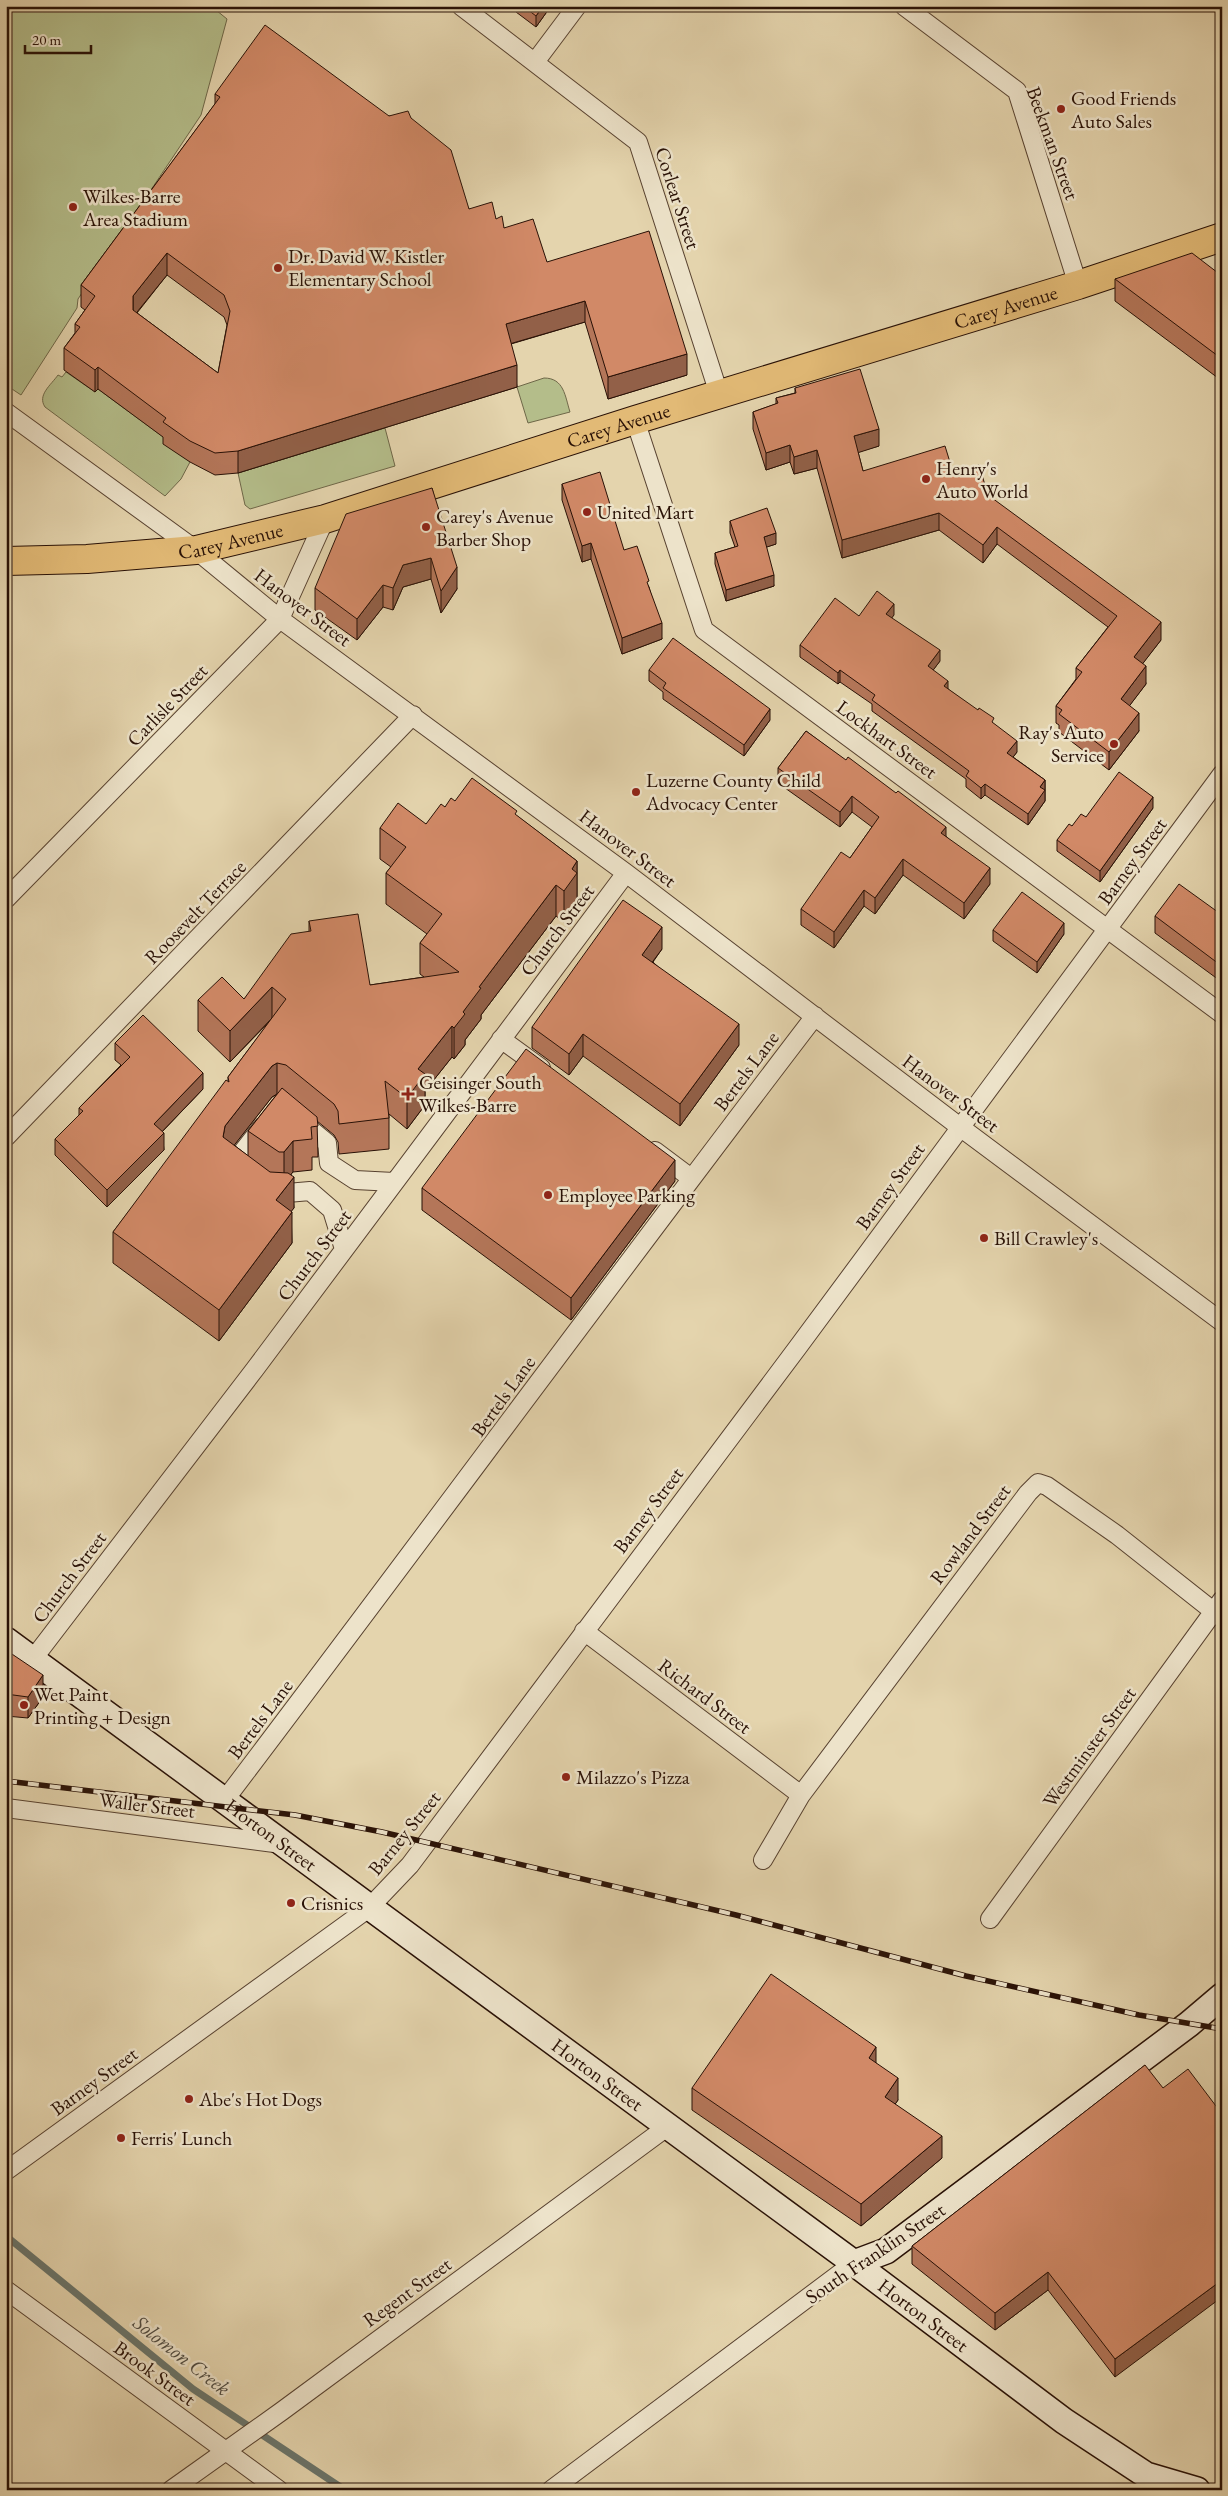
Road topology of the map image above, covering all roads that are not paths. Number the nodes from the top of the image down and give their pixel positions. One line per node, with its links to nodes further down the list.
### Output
1 (461, 6): 4 (street, Corlear Street)
2 (577, 6): 4 (street)
3 (904, 6): 6 (street, Beekman Street)
4 (535, 62): 7 (street, Corlear Street)
5 (1222, 237): 6 (main road, Carey Avenue)
6 (1078, 285): 7 (main road, Carey Avenue)
7 (719, 394): 9 (main road, Carey Avenue)
8 (6, 412): 11 (street, Hanover Street)
9 (635, 420): 10 (main road, Carey Avenue); 18 (street, Lockhart Street)
10 (326, 519): 11 (main road, Carey Avenue); 13 (street, Carlisle Street)
11 (196, 550): 12 (main road, Carey Avenue); 13 (street, Hanover Street)
12 (6, 561)
13 (280, 619): 14 (street, Hanover Street); 17 (street, Carlisle Street)
14 (413, 715): 16 (street, Hanover Street); 24 (street, Roosevelt Terrace)
15 (1222, 774): 18 (street, Barney Street)
16 (626, 873): 20 (street, Hanover Street); 21 (street, Church Street)
17 (6, 899)
18 (1108, 929): 19 (street, Lockhart Street); 23 (street, Barney Street)
19 (1222, 1014)
20 (815, 1016): 23 (street, Hanover Street); 26 (street, Bertels Lane)
21 (501, 1039): 22 (street); 27 (street, Church Street)
22 (556, 1079)
23 (960, 1127): 29 (street, Hanover Street); 31 (street, Barney Street)
24 (6, 1137)
25 (643, 1143): 26 (street)
26 (691, 1178): 35 (street, Bertels Lane)
27 (394, 1182): 28 (street, Church Street); 28 (street)
28 (344, 1249): 33 (street, Church Street)
29 (1222, 1322)
30 (1219, 1610): 34 (street, Rowland Street); 40 (street, Westminster Street)
31 (584, 1631): 34 (street, Richard Street); 39 (street, Barney Street)
32 (6, 1640): 33 (main road, Horton Street)
33 (33, 1659): 35 (main road, Horton Street)
34 (801, 1795): 38 (street)
35 (224, 1801): 37 (main road, Horton Street)
36 (6, 1808): 37 (street, Waller Street)
37 (282, 1844): 39 (main road, Horton Street)
38 (763, 1860)
39 (369, 1908): 42 (main road, Horton Street); 43 (street, Barney Street)
40 (990, 1919)
41 (1222, 1996): 44 (main road, South Franklin Street)
42 (667, 2127): 44 (main road, Horton Street); 46 (street, Regent Street)
43 (6, 2171)
44 (854, 2263): 47 (main road, Horton Street); 50 (street, South Franklin Street)
45 (6, 2290): 46 (street, Brook Street)
46 (230, 2446): 48 (street, Regent Street); 49 (street, Brook Street)
47 (1152, 2483): 51 (main road, Horton Street)
48 (171, 2490)
49 (278, 2490)
50 (551, 2490)
51 (1197, 2490)

